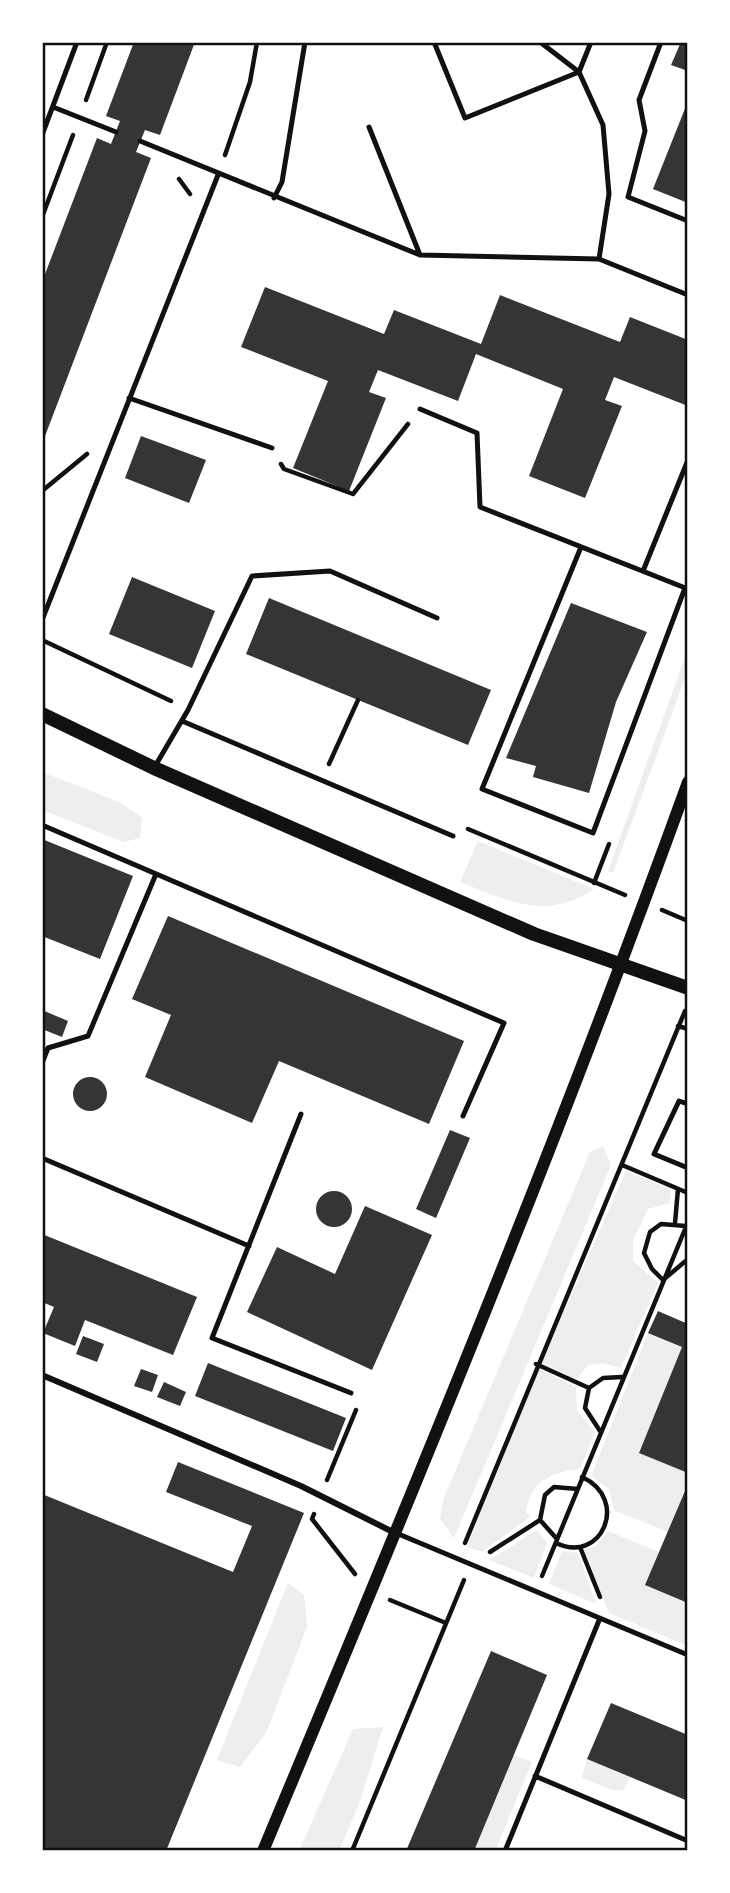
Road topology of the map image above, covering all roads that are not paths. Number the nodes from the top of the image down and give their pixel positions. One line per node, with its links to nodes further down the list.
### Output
1 (77, 42): 8 (lane)
2 (305, 42): 14 (lane)
3 (434, 42): 7 (lane)
4 (540, 42): 7 (lane)
5 (591, 42): 7 (lane)
6 (661, 42): 15 (lane)
7 (579, 72): 17 (lane)
8 (52, 107): 10 (lane); 11 (lane)
9 (369, 127): 16 (lane)
10 (116, 132)
11 (42, 135)
12 (140, 141): 13 (lane)
13 (218, 175): 14 (lane); 19 (lane)
14 (274, 198): 16 (lane)
15 (688, 221)
16 (421, 255): 17 (lane)
17 (599, 259): 18 (lane)
18 (688, 295)
19 (129, 398): 21 (lane); 27 (lane)
20 (420, 409): 23 (lane)
21 (272, 447)
22 (688, 460): 24 (lane)
23 (581, 547): 24 (lane); 25 (lane)
24 (643, 571): 25 (lane)
25 (686, 589)
26 (437, 618): 29 (lane)
27 (42, 620)
28 (42, 715): 30 (main road)
29 (183, 722): 30 (lane); 33 (lane)
30 (154, 768): 35 (main road)
31 (688, 782): 35 (street)
32 (42, 825): 34 (lane)
33 (453, 836)
34 (156, 873): 37 (lane); 40 (lane)
35 (621, 963): 36 (main road); 46 (street)
36 (688, 988)
37 (42, 1063)
38 (688, 1104): 42 (lane)
39 (301, 1114): 43 (lane)
40 (463, 1116)
41 (42, 1158): 43 (lane)
42 (688, 1168)
43 (249, 1246): 45 (lane)
44 (42, 1375): 46 (street)
45 (351, 1393)
46 (396, 1533): 47 (lane); 51 (street)
47 (600, 1618): 48 (lane); 49 (lane)
48 (688, 1656)
49 (535, 1776): 50 (lane); 52 (lane)
50 (688, 1841)
51 (263, 1851)
52 (505, 1851)

